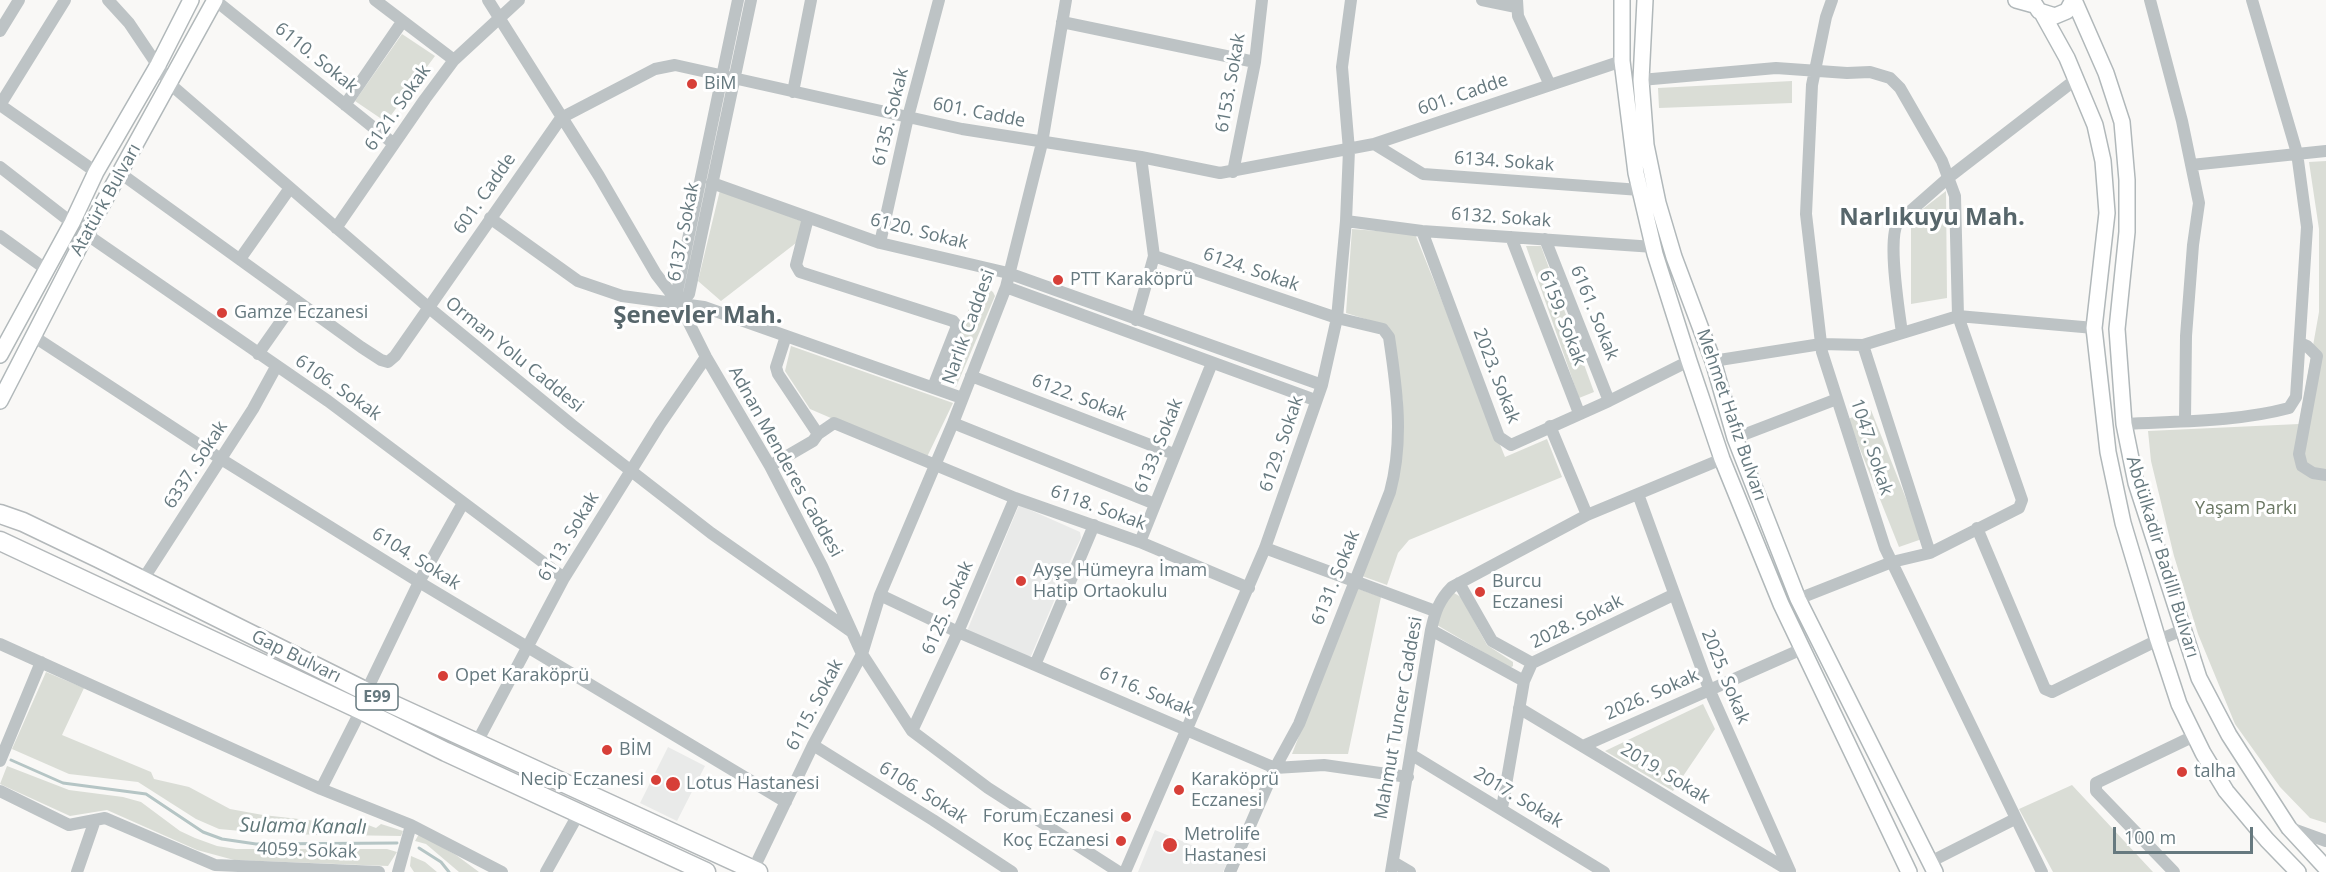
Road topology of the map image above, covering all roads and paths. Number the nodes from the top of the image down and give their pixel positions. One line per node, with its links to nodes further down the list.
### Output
1 (19, 0): 29 (street)
2 (65, 0): 41 (street)
3 (108, 0): 33 (street, Orman Yolu Caddesi)
4 (191, 0): 33 (main road, Atatürk Bulvarı)
5 (215, 0): 38 (main road, Atatürk Bulvarı); 42 (street, 6110. Sokak)
6 (375, 0): 27 (street)
7 (488, 0): 26 (street, Adnan Menderes Caddesi)
8 (519, 0): 26 (street, 6121. Sokak)
9 (738, 0): 35 (street, 6137. Sokak)
10 (751, 0): 35 (street, 6137. Sokak)
11 (811, 0): 40 (street)
12 (939, 0): 43 (street, 6135. Sokak)
13 (1066, 0): 28 (street, Narlık Caddesi)
14 (1262, 0): 32 (street, 6153. Sokak)
15 (1351, 0): 48 (street, 6129. Sokak)
16 (1482, 0): 24 (street)
17 (1622, 0): 31 (main road, Mehmet Hafız Bulvarı)
18 (1645, 0): 36 (main road, Mehmet Hafız Bulvarı)
19 (1832, 0): 34 (street, 1047. Sokak)
20 (2016, 0): 25 (main road)
21 (2073, 0): 25 (main road); 109 (main road, Abdülkadir Badilli Bulvarı)
22 (2150, 0): 52 (street)
23 (2252, 0): 50 (street)
24 (1517, 4): 39 (street)
25 (2036, 6): 37 (main road, Abdülkadir Badilli Bulvarı)
26 (500, 19): 30 (street, 6121. Sokak); 44 (street, Adnan Menderes Caddesi)
27 (402, 22): 30 (street); 42 (street)
28 (1062, 22): 32 (street); 45 (street, Narlık Caddesi)
29 (0, 31)
30 (454, 60): 46 (street, 6121. Sokak)
31 (1622, 61): 39 (street, 601. Cadde); 60 (main road, Mehmet Hafız Bulvarı)
32 (1255, 62): 55 (street, 6153. Sokak)
33 (158, 65): 38 (street, Orman Yolu Caddesi); 54 (main road, Atatürk Bulvarı)
34 (1816, 71): 36 (street); 57 (street); 89 (street, 1047. Sokak)
35 (728, 77): 40 (street, 601. Cadde); 44 (street, 601. Cadde); 58 (street, 6137. Sokak); 79 (street, 6137. Sokak)
36 (1641, 80): 95 (main road, Mehmet Hafız Bulvarı)
37 (2075, 80): 57 (street); 84 (main road, Abdülkadir Badilli Bulvarı)
38 (170, 84): 56 (main road, Atatürk Bulvarı); 59 (street, Orman Yolu Caddesi)
39 (1550, 85): 47 (street, 601. Cadde)
40 (793, 92): 43 (street, 601. Cadde)
41 (0, 105): 54 (street)
42 (345, 105): 46 (street, 6110. Sokak)
43 (908, 117): 45 (street, 601. Cadde); 71 (street, 6135. Sokak)
44 (561, 118): 61 (street, 601. Cadde); 79 (street, Adnan Menderes Caddesi)
45 (1042, 143): 51 (street, 601. Cadde); 76 (street, Narlık Caddesi)
46 (394, 144): 65 (street, 6121. Sokak)
47 (1374, 144): 48 (street, 601. Cadde); 60 (street, 6134. Sokak)
48 (1348, 150): 55 (street, 601. Cadde); 63 (street, 6129. Sokak)
49 (2326, 151): 50 (street)
50 (2297, 153): 52 (street); 88 (street)
51 (1141, 157): 55 (street, 601. Cadde); 73 (street)
52 (2191, 165): 107 (street)
53 (0, 167): 64 (street)
54 (96, 172): 64 (main road, Atatürk Bulvarı)
55 (1233, 172)
56 (120, 173): 67 (main road, Atatürk Bulvarı); 74 (street)
57 (1948, 178): 81 (street); 85 (street)
58 (712, 183): 62 (street, 6120. Sokak); 79 (street, 6137. Sokak)
59 (290, 188): 65 (street, Orman Yolu Caddesi); 74 (street)
60 (1640, 190): 72 (main road, Mehmet Hafız Bulvarı)
61 (490, 218): 79 (street); 80 (street, 601. Cadde)
62 (808, 218): 71 (street, 6120. Sokak); 100 (street)
63 (1346, 221): 66 (street, 6132. Sokak); 82 (street, 6129. Sokak)
64 (72, 223): 75 (main road, Atatürk Bulvarı)
65 (336, 228): 80 (street, Orman Yolu Caddesi)
66 (1422, 231): 69 (street, 6132. Sokak); 110 (street, 2023. Sokak)
67 (86, 234): 86 (main road, Atatürk Bulvarı); 92 (street, 6106. Sokak)
68 (0, 236): 75 (street)
69 (1511, 237): 70 (street, 6132. Sokak); 106 (street, 6159. Sokak)
70 (1545, 239): 72 (street, 6132. Sokak); 105 (street, 6161. Sokak)
71 (879, 243): 76 (street, 6120. Sokak)
72 (1654, 247): 94 (main road, Mehmet Hafız Bulvarı)
73 (1154, 256): 82 (street, 6124. Sokak); 83 (street)
74 (240, 259): 78 (street)
75 (46, 270): 91 (main road, Atatürk Bulvarı)
76 (1008, 273): 77 (street, Narlık Caddesi); 83 (street, 6120. Sokak)
77 (1006, 287): 96 (street); 98 (street, Narlık Caddesi)
78 (296, 300): 80 (street, 601. Cadde); 92 (street)
79 (680, 305): 87 (street); 93 (street, Adnan Menderes Caddesi)
80 (428, 307): 118 (street, Orman Yolu Caddesi)
81 (1958, 315): 84 (street); 85 (street); 129 (street)
82 (1337, 318): 99 (street, 6129. Sokak); 138 (street, 6131. Sokak)
83 (1136, 320): 99 (street, 6120. Sokak)
84 (2094, 328): 149 (main road, Abdülkadir Badilli Bulvarı)
85 (1902, 333): 90 (street)
86 (33, 336): 104 (main road, Atatürk Bulvarı); 114 (street, 6104. Sokak)
87 (786, 336): 100 (street); 111 (street)
88 (2300, 343): 107 (street); 119 (street)
89 (1821, 344): 90 (street); 95 (street); 102 (street, 1047. Sokak)
90 (1863, 345): 133 (street)
91 (2, 349)
92 (258, 354): 97 (street, 6106. Sokak)
93 (706, 357): 116 (street, Adnan Menderes Caddesi); 118 (street, 6113. Sokak)
94 (1689, 361): 105 (street, 2023. Sokak); 115 (main road, Mehmet Hafız Bulvarı)
95 (1713, 361): 112 (main road, Mehmet Hafız Bulvarı)
96 (1212, 363): 103 (street); 113 (street, 6133. Sokak)
97 (276, 367): 114 (street, 6337. Sokak); 123 (street, 6106. Sokak)
98 (971, 376): 101 (street, Narlık Caddesi); 113 (street, 6122. Sokak)
99 (1322, 385): 103 (street, 6129. Sokak)
100 (933, 387): 101 (street)
101 (962, 398): 108 (street, Narlık Caddesi)
102 (1837, 399): 112 (street); 134 (street, 1047. Sokak)
103 (1316, 400): 132 (street, 6129. Sokak)
104 (0, 401)
105 (1609, 401): 106 (street, 2023. Sokak)
106 (1579, 413): 110 (street, 2023. Sokak)
107 (2185, 420): 109 (street)
108 (953, 423): 117 (street, Narlık Caddesi); 124 (street)
109 (2124, 424): 146 (main road, Abdülkadir Badilli Bulvarı)
110 (1550, 426): 126 (street)
111 (818, 434): 116 (street); 117 (street, 6118. Sokak)
112 (1735, 438): 143 (main road, Mehmet Hafız Bulvarı)
113 (1174, 454): 124 (street, 6133. Sokak)
114 (221, 459): 136 (street, 6337. Sokak); 137 (street, 6104. Sokak)
115 (1722, 459): 120 (street, Mahmut Tuncer Caddesi); 152 (main road, Mehmet Hafız Bulvarı)
116 (770, 466): 147 (street, Adnan Menderes Caddesi)
117 (934, 466): 121 (street, 6118. Sokak); 141 (street, Narlık Caddesi)
118 (631, 471): 135 (street, 6113. Sokak); 147 (street, Orman Yolu Caddesi)
119 (2326, 475)
120 (1638, 494): 126 (street, Mahmut Tuncer Caddesi); 142 (street, 2025. Sokak)
121 (1015, 498): 128 (street, 6118. Sokak); 148 (street, 6125. Sokak)
122 (0, 501): 127 (street)
123 (463, 503): 135 (street, 6106. Sokak); 137 (street)
124 (1155, 504): 131 (street, 6133. Sokak)
125 (0, 514): 127 (highway, Gap Bulvarı / E99)
126 (1587, 515): 139 (street, Mahmut Tuncer Caddesi)
127 (23, 522): 136 (highway, Gap Bulvarı / E99)
128 (1094, 525): 131 (street, 6118. Sokak); 156 (street)
129 (1977, 528): 133 (street); 149 (street)
130 (0, 541): 161 (highway, Gap Bulvarı / E99)
131 (1140, 542): 140 (street, 6118. Sokak)
132 (1265, 548): 138 (street); 140 (street, 6129. Sokak)
133 (1930, 553): 134 (street)
134 (1892, 562): 143 (street); 177 (street, 1047. Sokak)
135 (564, 578): 151 (street, 6113. Sokak)
136 (142, 581): 159 (highway, Gap Bulvarı / E99)
137 (418, 582): 151 (street, 6104. Sokak); 159 (street)
138 (1354, 582): 144 (street); 170 (street, 6131. Sokak)
139 (1459, 583): 144 (street, Mahmut Tuncer Caddesi); 155 (street)
140 (1249, 588): 162 (street, 6129. Sokak)
141 (880, 595): 148 (street, 6116. Sokak); 153 (street, Narlık Caddesi)
142 (1673, 595): 155 (street, 2028. Sokak); 158 (street, 2025. Sokak)
143 (1798, 599): 183 (main road, Mehmet Hafız Bulvarı)
144 (1435, 611): 145 (street, Mahmut Tuncer Caddesi)
145 (1431, 630): 157 (street); 168 (street, Mahmut Tuncer Caddesi)
146 (2183, 630): 149 (street); 180 (main road, Abdülkadir Badilli Bulvarı)
147 (852, 632): 153 (street, Adnan Menderes Caddesi)
148 (958, 632): 156 (street, 6116. Sokak); 163 (street, 6125. Sokak)
149 (2158, 640): 164 (main road, Abdülkadir Badilli Bulvarı)
150 (0, 644): 154 (street)
151 (525, 648): 165 (street, 6113. Sokak); 174 (street, 6104. Sokak)
152 (1802, 649): 158 (street, 2026. Sokak); 188 (main road, Mehmet Hafız Bulvarı)
153 (862, 654): 163 (street, Adnan Menderes Caddesi); 166 (street, 6115. Sokak)
154 (40, 662): 169 (street); 172 (street)
155 (1532, 663): 157 (street, 2028. Sokak)
156 (1035, 665): 162 (street, 6116. Sokak)
157 (1524, 681): 160 (street, 2028. Sokak)
158 (1709, 689): 167 (street, 2026. Sokak); 187 (street, 2025. Sokak)
159 (366, 692): 165 (highway, Gap Bulvarı / E99)
160 (1519, 708): 167 (street, 2019. Sokak); 175 (street, 2028. Sokak)
161 (361, 710): 172 (street); 176 (highway, Gap Bulvarı / E99)
162 (1186, 729): 170 (street, 6116. Sokak); 197 (street, 6129. Sokak)
163 (912, 731): 196 (street, Adnan Menderes Caddesi)
164 (2194, 736): 202 (street); 203 (main road, Abdülkadir Badilli Bulvarı)
165 (476, 744): 186 (highway, Gap Bulvarı / E99)
166 (813, 746): 174 (street, 6115. Sokak); 195 (street, 6106. Sokak)
167 (1583, 746): 187 (street, 2019. Sokak)
168 (1412, 755): 171 (street, Mahmut Tuncer Caddesi); 175 (street, 2017. Sokak)
169 (0, 761)
170 (1275, 768): 171 (street, 6116. Sokak); 198 (street, 6131. Sokak)
171 (1408, 777): 182 (street, Mahmut Tuncer Caddesi)
172 (321, 789): 179 (street)
173 (0, 791): 178 (street, 4059. Sokak)
174 (786, 802): 186 (street, 6115. Sokak)
175 (1502, 808): 200 (street, 2017. Sokak)
176 (579, 813): 193 (street); 194 (highway, Gap Bulvarı / E99)
177 (2015, 819): 183 (street); 201 (street, 1047. Sokak)
178 (95, 820): 185 (street, 4059. Sokak); 189 (street)
179 (411, 825): 191 (street); 192 (street)
180 (2289, 828): 181 (street); 184 (main road, Abdülkadir Badilli Bulvarı)
181 (2326, 841)
182 (1392, 867): 199 (street)
183 (1933, 867)
184 (2326, 868)
185 (213, 869): 190 (street, 4059. Sokak)
186 (755, 871)
187 (1790, 871)
188 (1907, 871)
189 (77, 872)
190 (379, 872)
191 (398, 872)
192 (502, 872)
193 (546, 872)
194 (706, 872)
195 (1012, 872)
196 (1119, 872)
197 (1125, 872)
198 (1230, 872)
199 (1410, 872)
200 (1604, 872)
201 (2042, 872)
202 (2174, 872)
203 (2298, 872)

